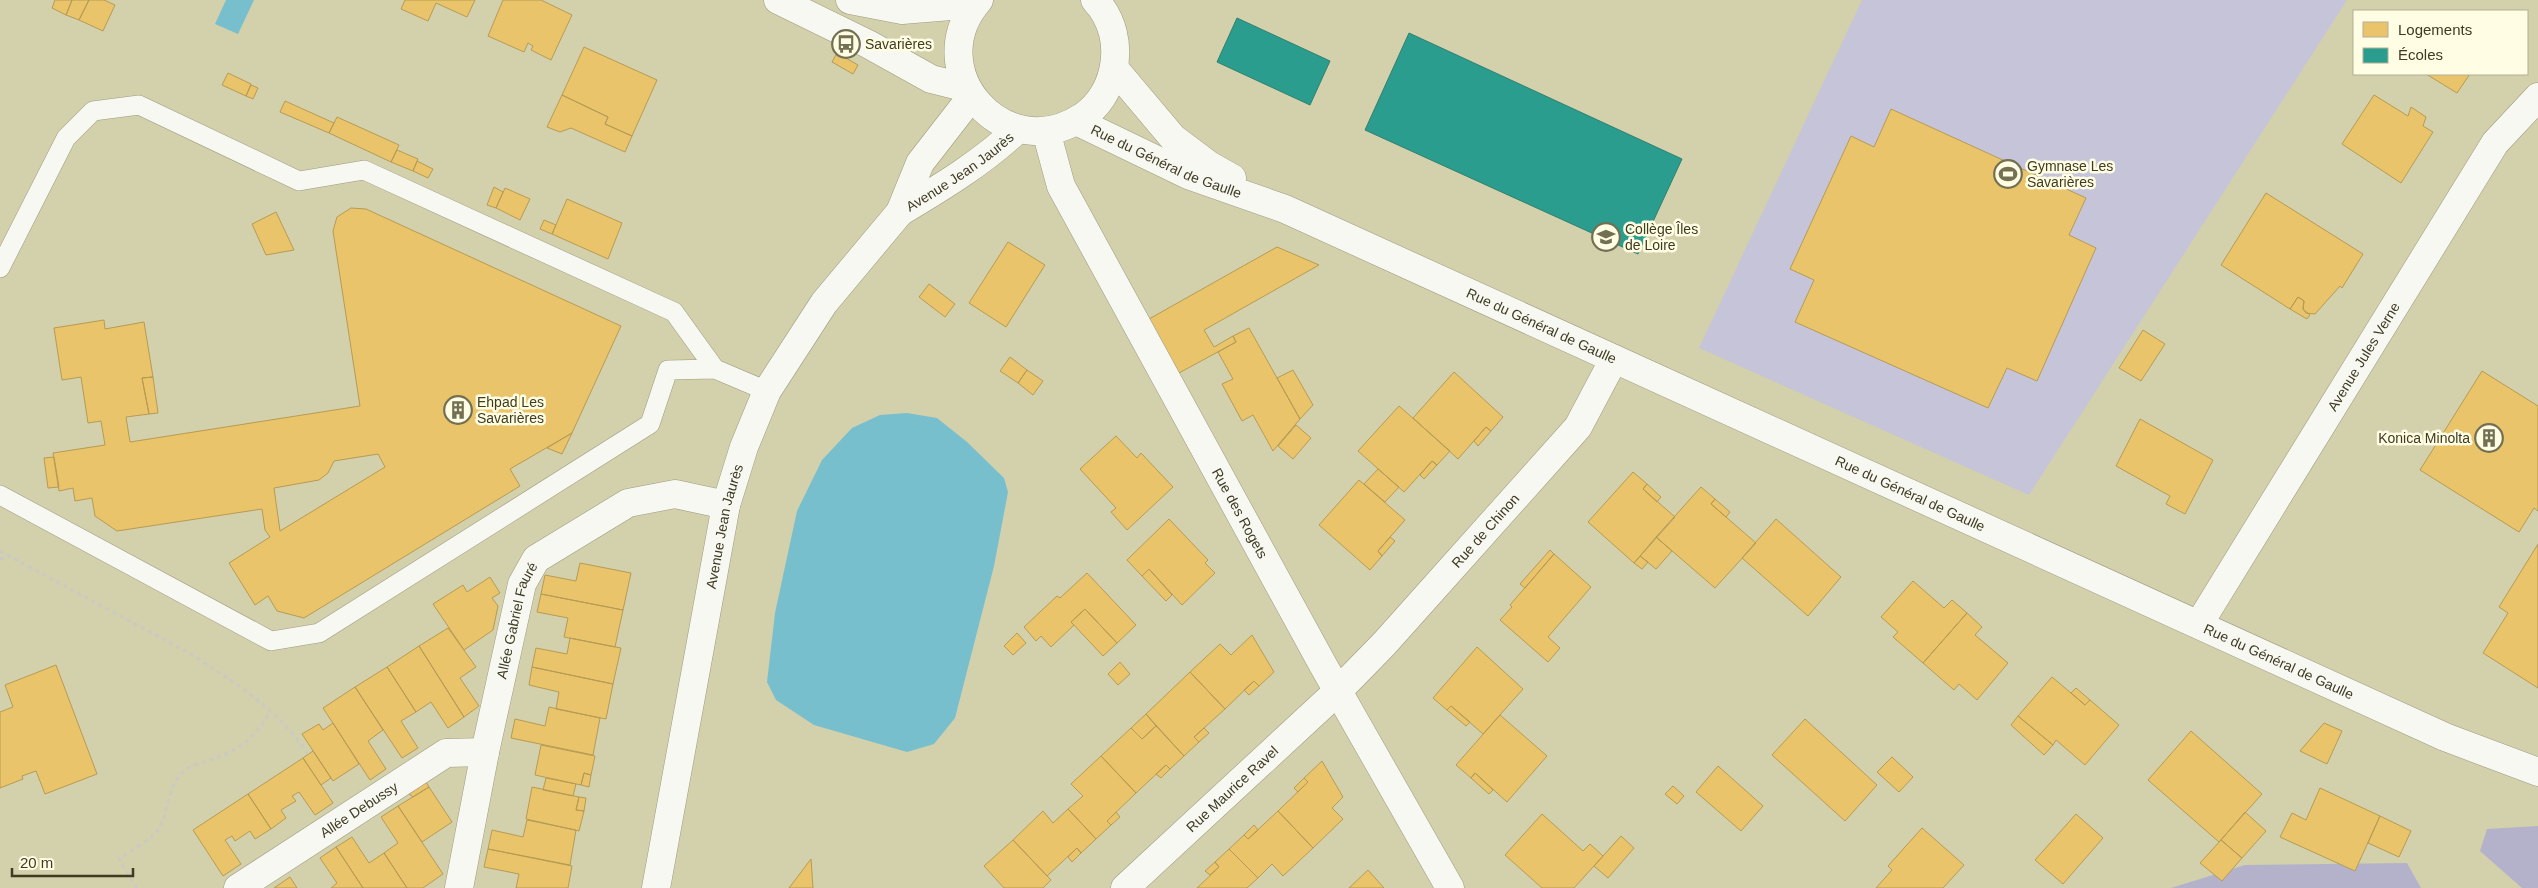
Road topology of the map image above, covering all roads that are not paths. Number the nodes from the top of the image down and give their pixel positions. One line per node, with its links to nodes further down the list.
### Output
1 (778, 0): 7 (street)
2 (850, 0): 4 (street)
3 (1095, 0): 5 (street)
4 (977, 2): 7 (street)
5 (1112, 12): 6 (street)
6 (1114, 68): 9 (street); 12 (street, Rue du Général de Gaulle)
7 (970, 92): 10 (street); 13 (street, Avenue Jean Jaurès)
8 (2538, 97): 20 (street, Avenue Jules Verne)
9 (1076, 121): 11 (street); 12 (street, Rue du Général de Gaulle)
10 (1018, 129): 11 (street); 13 (street, Avenue Jean Jaurès)
11 (1046, 131): 21 (street, Rue des Rogets)
12 (1285, 210): 15 (street, Rue du Général de Gaulle)
13 (900, 212): 17 (street, Avenue Jean Jaurès)
14 (0, 268): 16 (lane)
15 (1614, 359): 20 (street, Rue du Général de Gaulle); 21 (street, Rue de Chinon)
16 (714, 369): 17 (lane); 18 (lane)
17 (767, 391): 19 (street, Avenue Jean Jaurès)
18 (0, 495)
19 (726, 505): 22 (street, Allée Gabriel Fauré); 26 (street, Avenue Jean Jaurès)
20 (2199, 624): 23 (street, Rue du Général de Gaulle)
21 (1339, 690): 27 (street, Rue Maurice Ravel); 28 (street, Rue des Rogets)
22 (485, 752): 24 (street, Allée Debussy); 25 (street, Allée Gabriel Fauré)
23 (2538, 772)
24 (238, 888)
25 (459, 888)
26 (656, 888)
27 (1125, 888)
28 (1450, 888)

